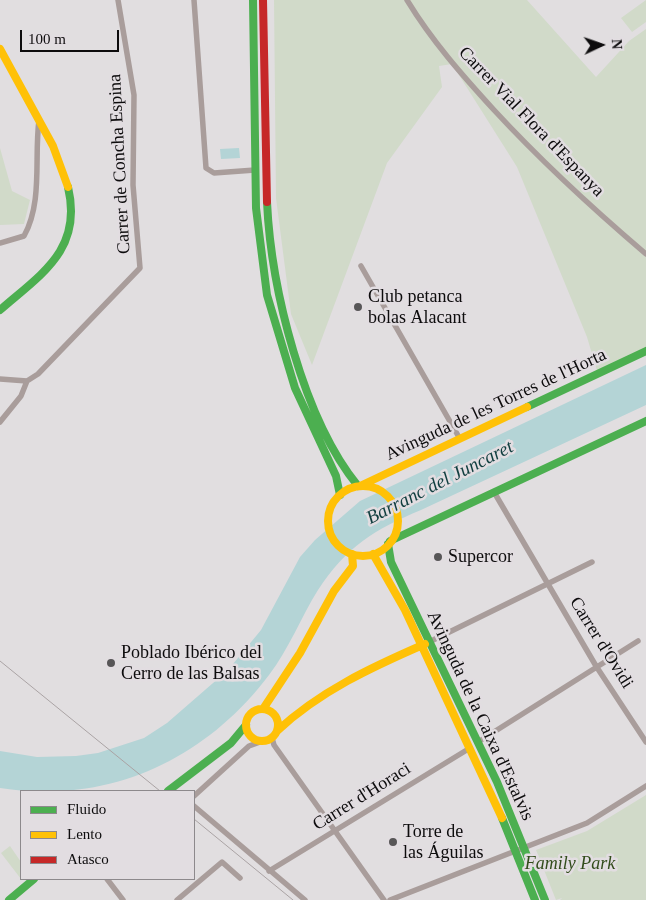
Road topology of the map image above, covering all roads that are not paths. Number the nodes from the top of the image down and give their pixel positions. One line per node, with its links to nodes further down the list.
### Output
1 (118, 0): 15 (street, Carrer de Concha Espina)
2 (194, 0): 8 (street)
3 (253, 0): 8 (main road)
4 (263, 0): 19 (main road)
5 (407, 0): 10 (street, Carrer Vial Flora d'Espanya)
6 (0, 49): 7 (main road)
7 (39, 118): 9 (street); 12 (main road)
8 (255, 170): 21 (main road)
9 (0, 243)
10 (646, 254)
11 (361, 266): 18 (street)
12 (0, 310)
13 (646, 351): 18 (main road, Avinguda de les Torres de l'Horta)
14 (0, 379): 15 (street)
15 (27, 381): 17 (street)
16 (646, 421): 20 (main road)
17 (0, 422)
18 (460, 438): 19 (main road, Avinguda de les Torres de l'Horta)
19 (359, 486): 21 (main road); 22 (main road)
20 (494, 492): 22 (main road); 26 (street)
21 (340, 495): 23 (main road)
22 (389, 543): 24 (main road); 28 (main road, Avinguda de la Caixa d'Estalvis)
23 (352, 554): 24 (main road); 31 (main road)
24 (372, 554): 29 (main road, Avinguda de la Caixa d'Estalvis)
25 (592, 562): 26 (street)
26 (547, 584): 28 (street); 30 (street, Carrer d'Ovidi)
27 (638, 641): 30 (street)
28 (429, 642): 29 (main road); 37 (main road, Avinguda de la Caixa d'Estalvis)
29 (421, 646): 33 (main road); 40 (main road, Avinguda de la Caixa d'Estalvis)
30 (596, 666): 37 (street); 38 (street, Carrer d'Ovidi)
31 (263, 710): 32 (main road); 33 (main road)
32 (246, 725): 34 (main road); 39 (main road)
33 (278, 731): 35 (main road)
34 (251, 737): 36 (main road); 39 (main road)
35 (272, 738): 36 (main road); 45 (street)
36 (260, 742): 43 (street)
37 (478, 742): 46 (main road, Avinguda de la Caixa d'Estalvis)
38 (646, 742)
39 (231, 743): 42 (main road)
40 (470, 748): 45 (street, Carrer d'Horaci); 47 (main road, Avinguda de la Caixa d'Estalvis)
41 (646, 786): 46 (street)
42 (169, 790)
43 (195, 795)
44 (195, 807): 48 (street)
45 (335, 832): 48 (street, Carrer d'Horaci); 56 (street)
46 (525, 848): 47 (street); 59 (main road, Avinguda de la Caixa d'Estalvis)
47 (516, 851): 57 (street); 58 (main road, Avinguda de la Caixa d'Estalvis)
48 (269, 871): 55 (street)
49 (240, 878): 54 (street)
50 (33, 880): 52 (main road)
51 (108, 880): 53 (street)
52 (9, 900)
53 (123, 900)
54 (177, 900)
55 (306, 900)
56 (384, 900)
57 (390, 900)
58 (535, 900)
59 (545, 900)

